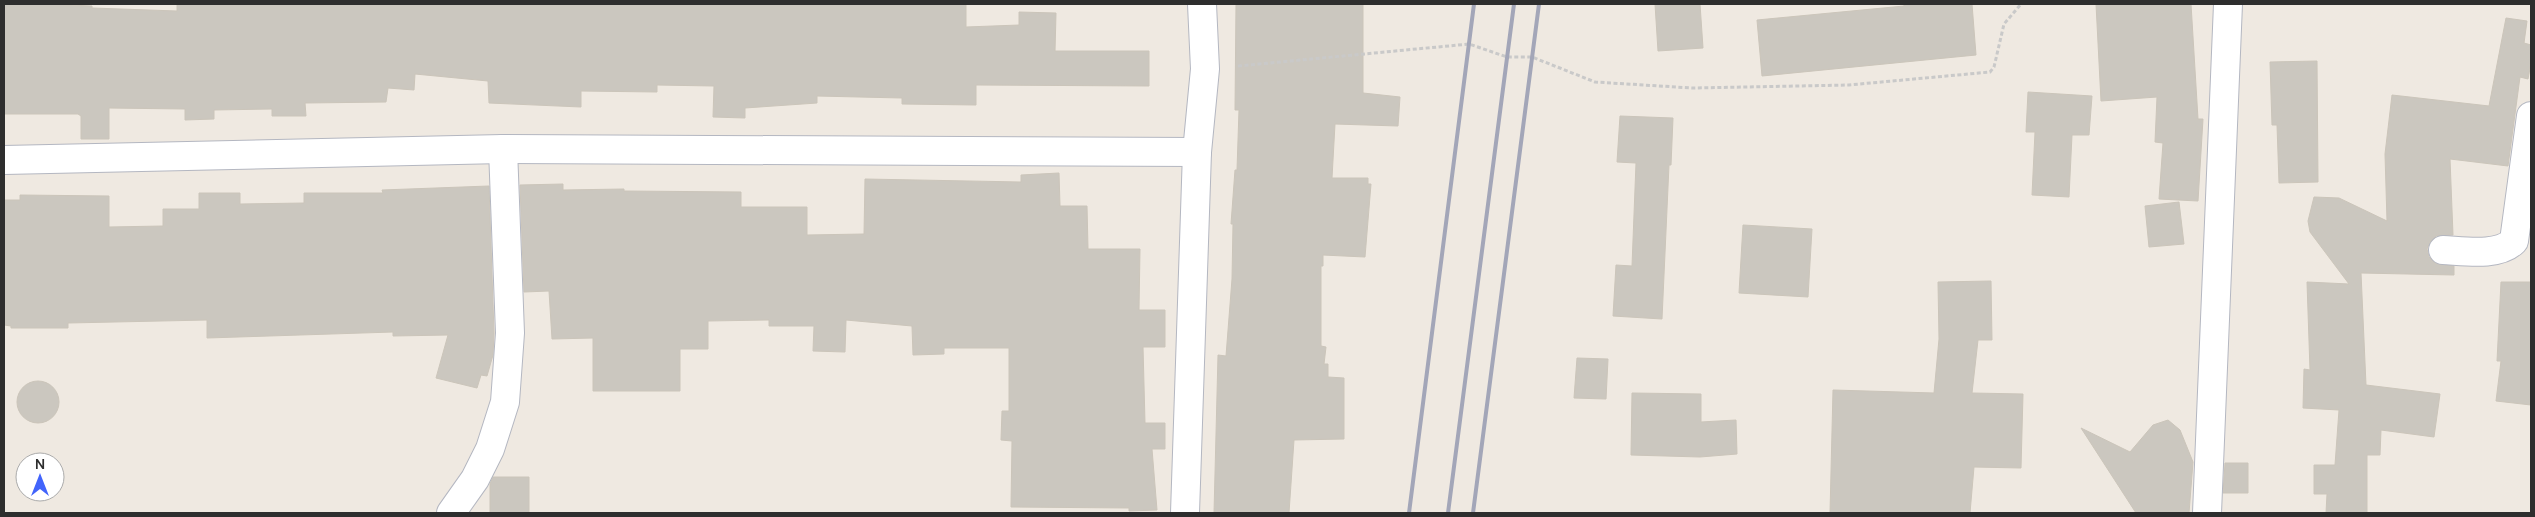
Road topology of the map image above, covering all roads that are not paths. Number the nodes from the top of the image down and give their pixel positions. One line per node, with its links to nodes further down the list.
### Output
1 (1202, 4): 5 (street)
2 (2228, 4): 10 (street)
3 (2531, 116): 7 (street)
4 (503, 150): 5 (street); 6 (street); 8 (street)
5 (1198, 152): 9 (street)
6 (4, 160)
7 (2443, 250)
8 (451, 513)
9 (1185, 513)
10 (2207, 513)

